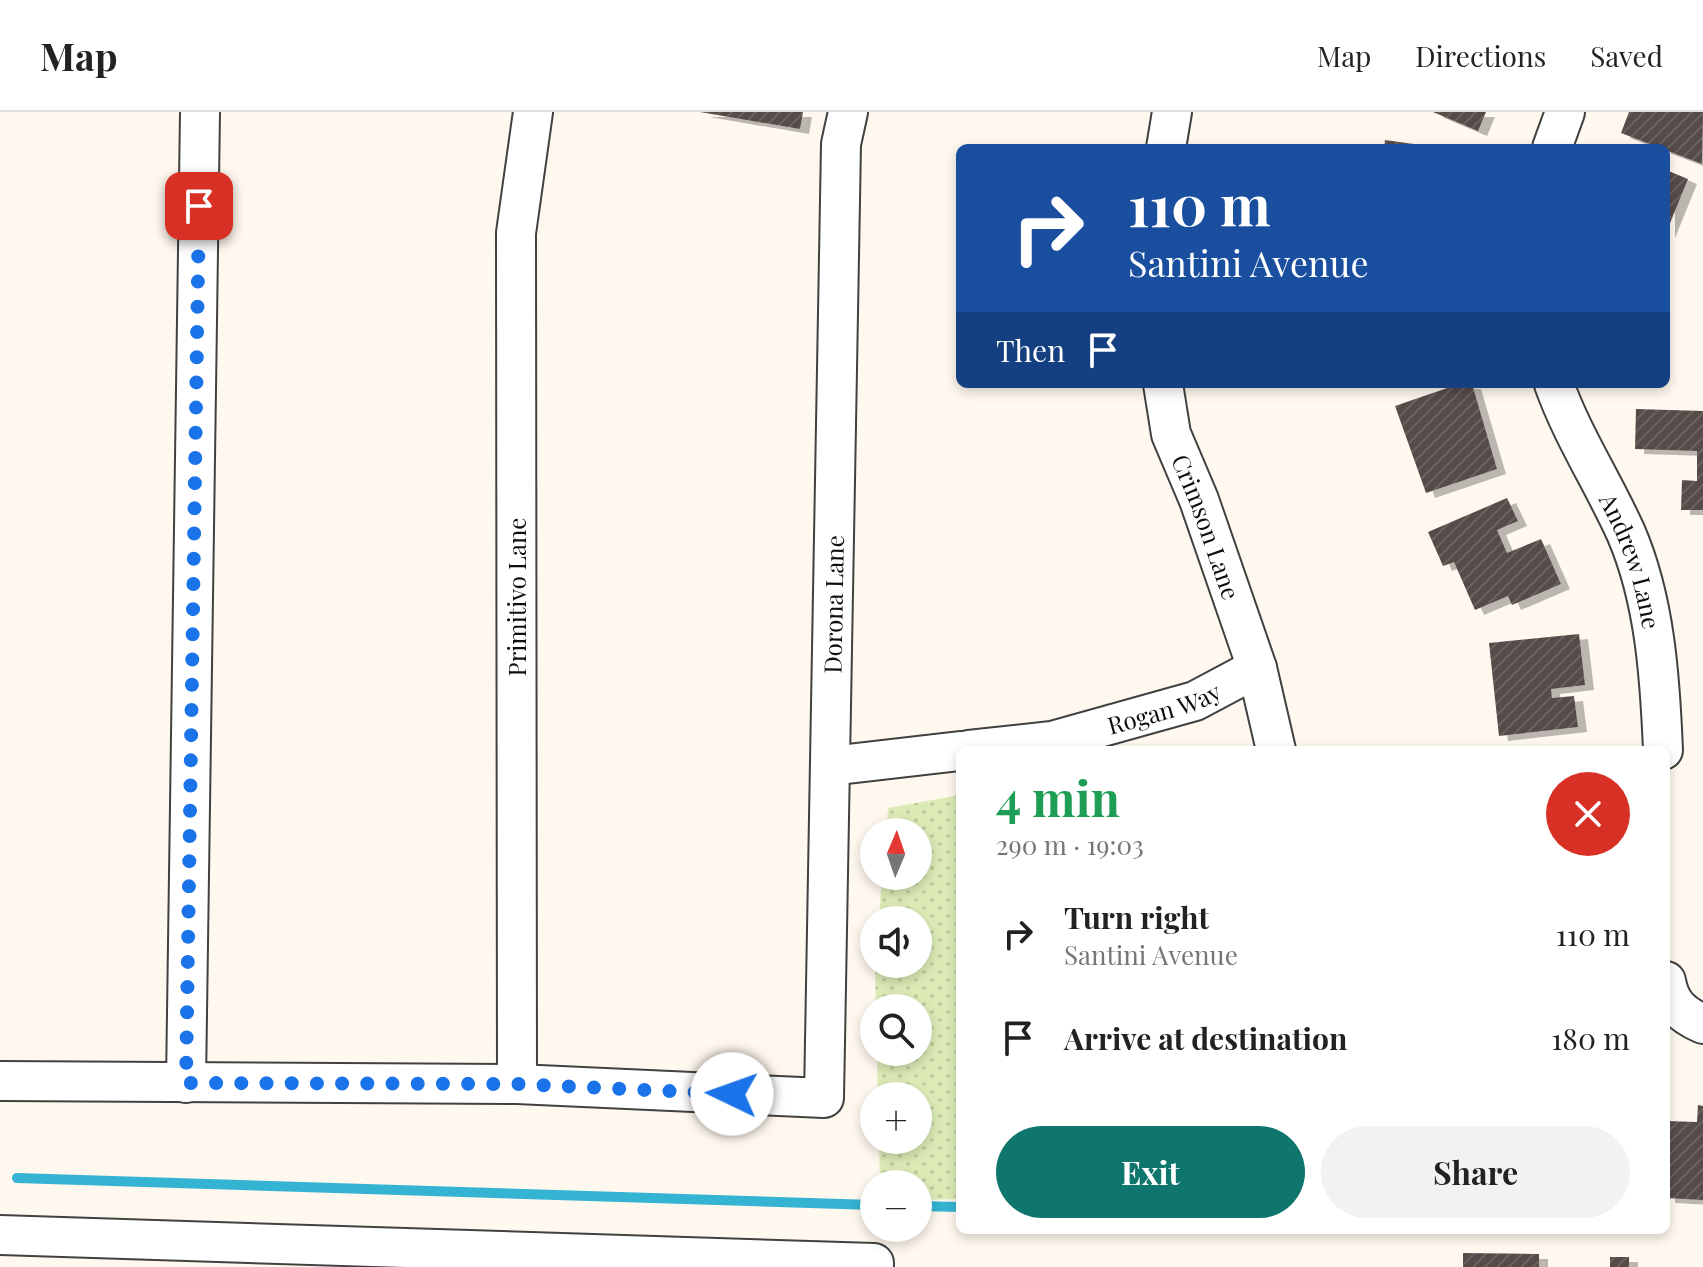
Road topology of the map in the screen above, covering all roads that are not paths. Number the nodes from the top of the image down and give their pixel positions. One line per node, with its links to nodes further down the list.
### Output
1 (200, 112): 19 (street)
2 (533, 112): 20 (street, Primitivo Lane)
3 (848, 112): 15 (street, Dorona Lane)
4 (1172, 112): 6 (street)
5 (1565, 112): 7 (street)
6 (1167, 144)
7 (1553, 144)
8 (1164, 388): 10 (street, Crimson Lane)
9 (1555, 388): 13 (street, Andrew Lane)
10 (1257, 668): 11 (street, Rogan Way); 12 (street, Crimson Lane)
11 (1006, 746)
12 (1275, 746)
13 (1663, 746)
14 (956, 751): 15 (street)
15 (830, 766): 20 (street, Dorona Lane)
16 (1670, 999): 17 (street)
17 (1703, 1024)
18 (0, 1081): 19 (street)
19 (186, 1083): 20 (street)
20 (517, 1084)
21 (0, 1235): 22 (street)
22 (526, 1260): 23 (street)
23 (874, 1267)

